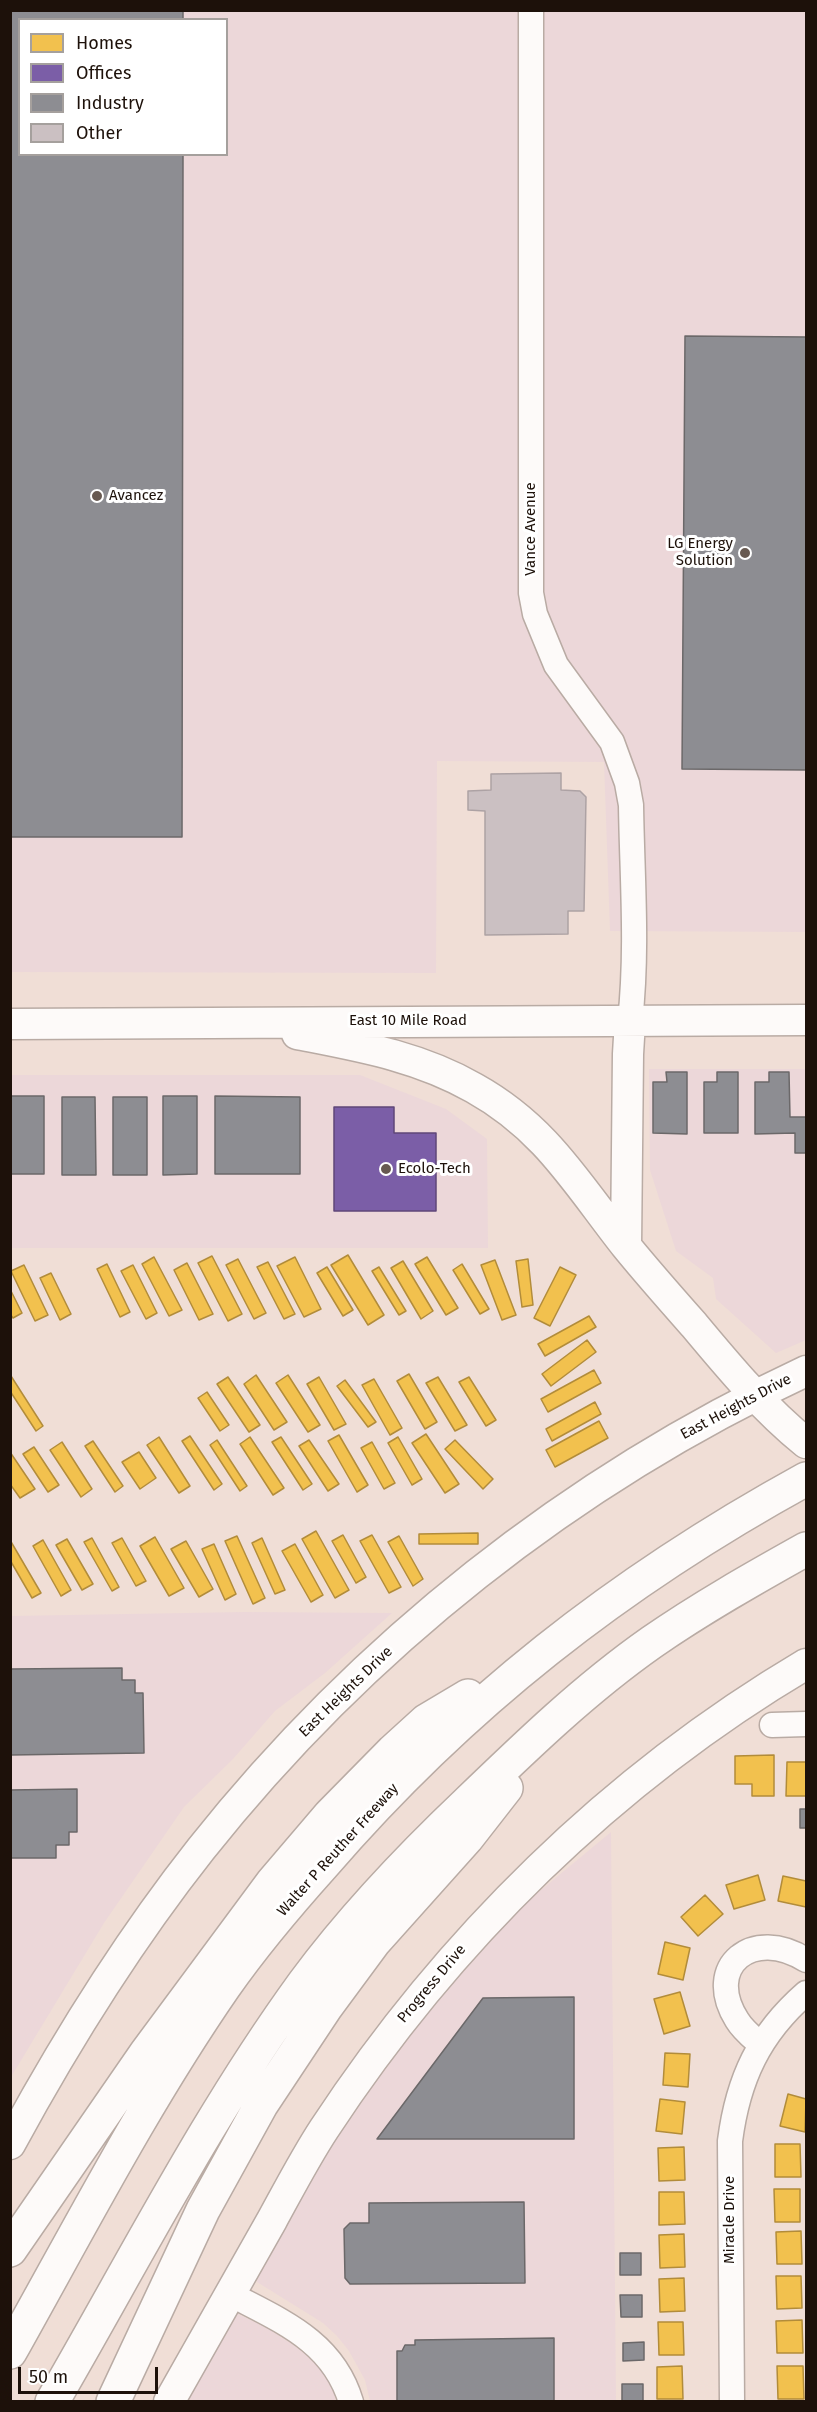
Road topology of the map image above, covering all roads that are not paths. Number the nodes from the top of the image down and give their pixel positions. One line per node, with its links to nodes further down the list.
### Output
1 (531, 10): 3 (street, Vance Avenue)
2 (807, 1020): 3 (main road, East 10 Mile Road)
3 (630, 1021): 4 (main road, East 10 Mile Road); 6 (main road)
4 (241, 1023): 5 (main road, East 10 Mile Road); 6 (main road)
5 (10, 1024)
6 (626, 1246): 8 (main road)
7 (807, 1371): 8 (main road, East Heights Drive)
8 (755, 1395): 9 (main road); 20 (main road, East Heights Drive)
9 (802, 1439)
10 (807, 1479): 12 (highway, Walter P Reuther Freeway)
11 (807, 1549): 16 (highway)
12 (549, 1647): 21 (highway); 23 (highway, Walter P Reuther Freeway)
13 (807, 1664): 22 (main road, Progress Drive)
14 (807, 1724): 15 (street)
15 (772, 1725)
16 (536, 1737): 24 (highway); 25 (highway)
17 (807, 1960): 19 (street)
18 (807, 1993): 19 (street, Miracle Drive)
19 (760, 2044): 28 (street, Miracle Drive)
20 (10, 2144)
21 (10, 2250)
22 (230, 2294): 26 (main road, Progress Drive); 27 (street)
23 (10, 2352)
24 (52, 2402)
25 (113, 2402)
26 (170, 2402)
27 (351, 2402)
28 (732, 2402)

